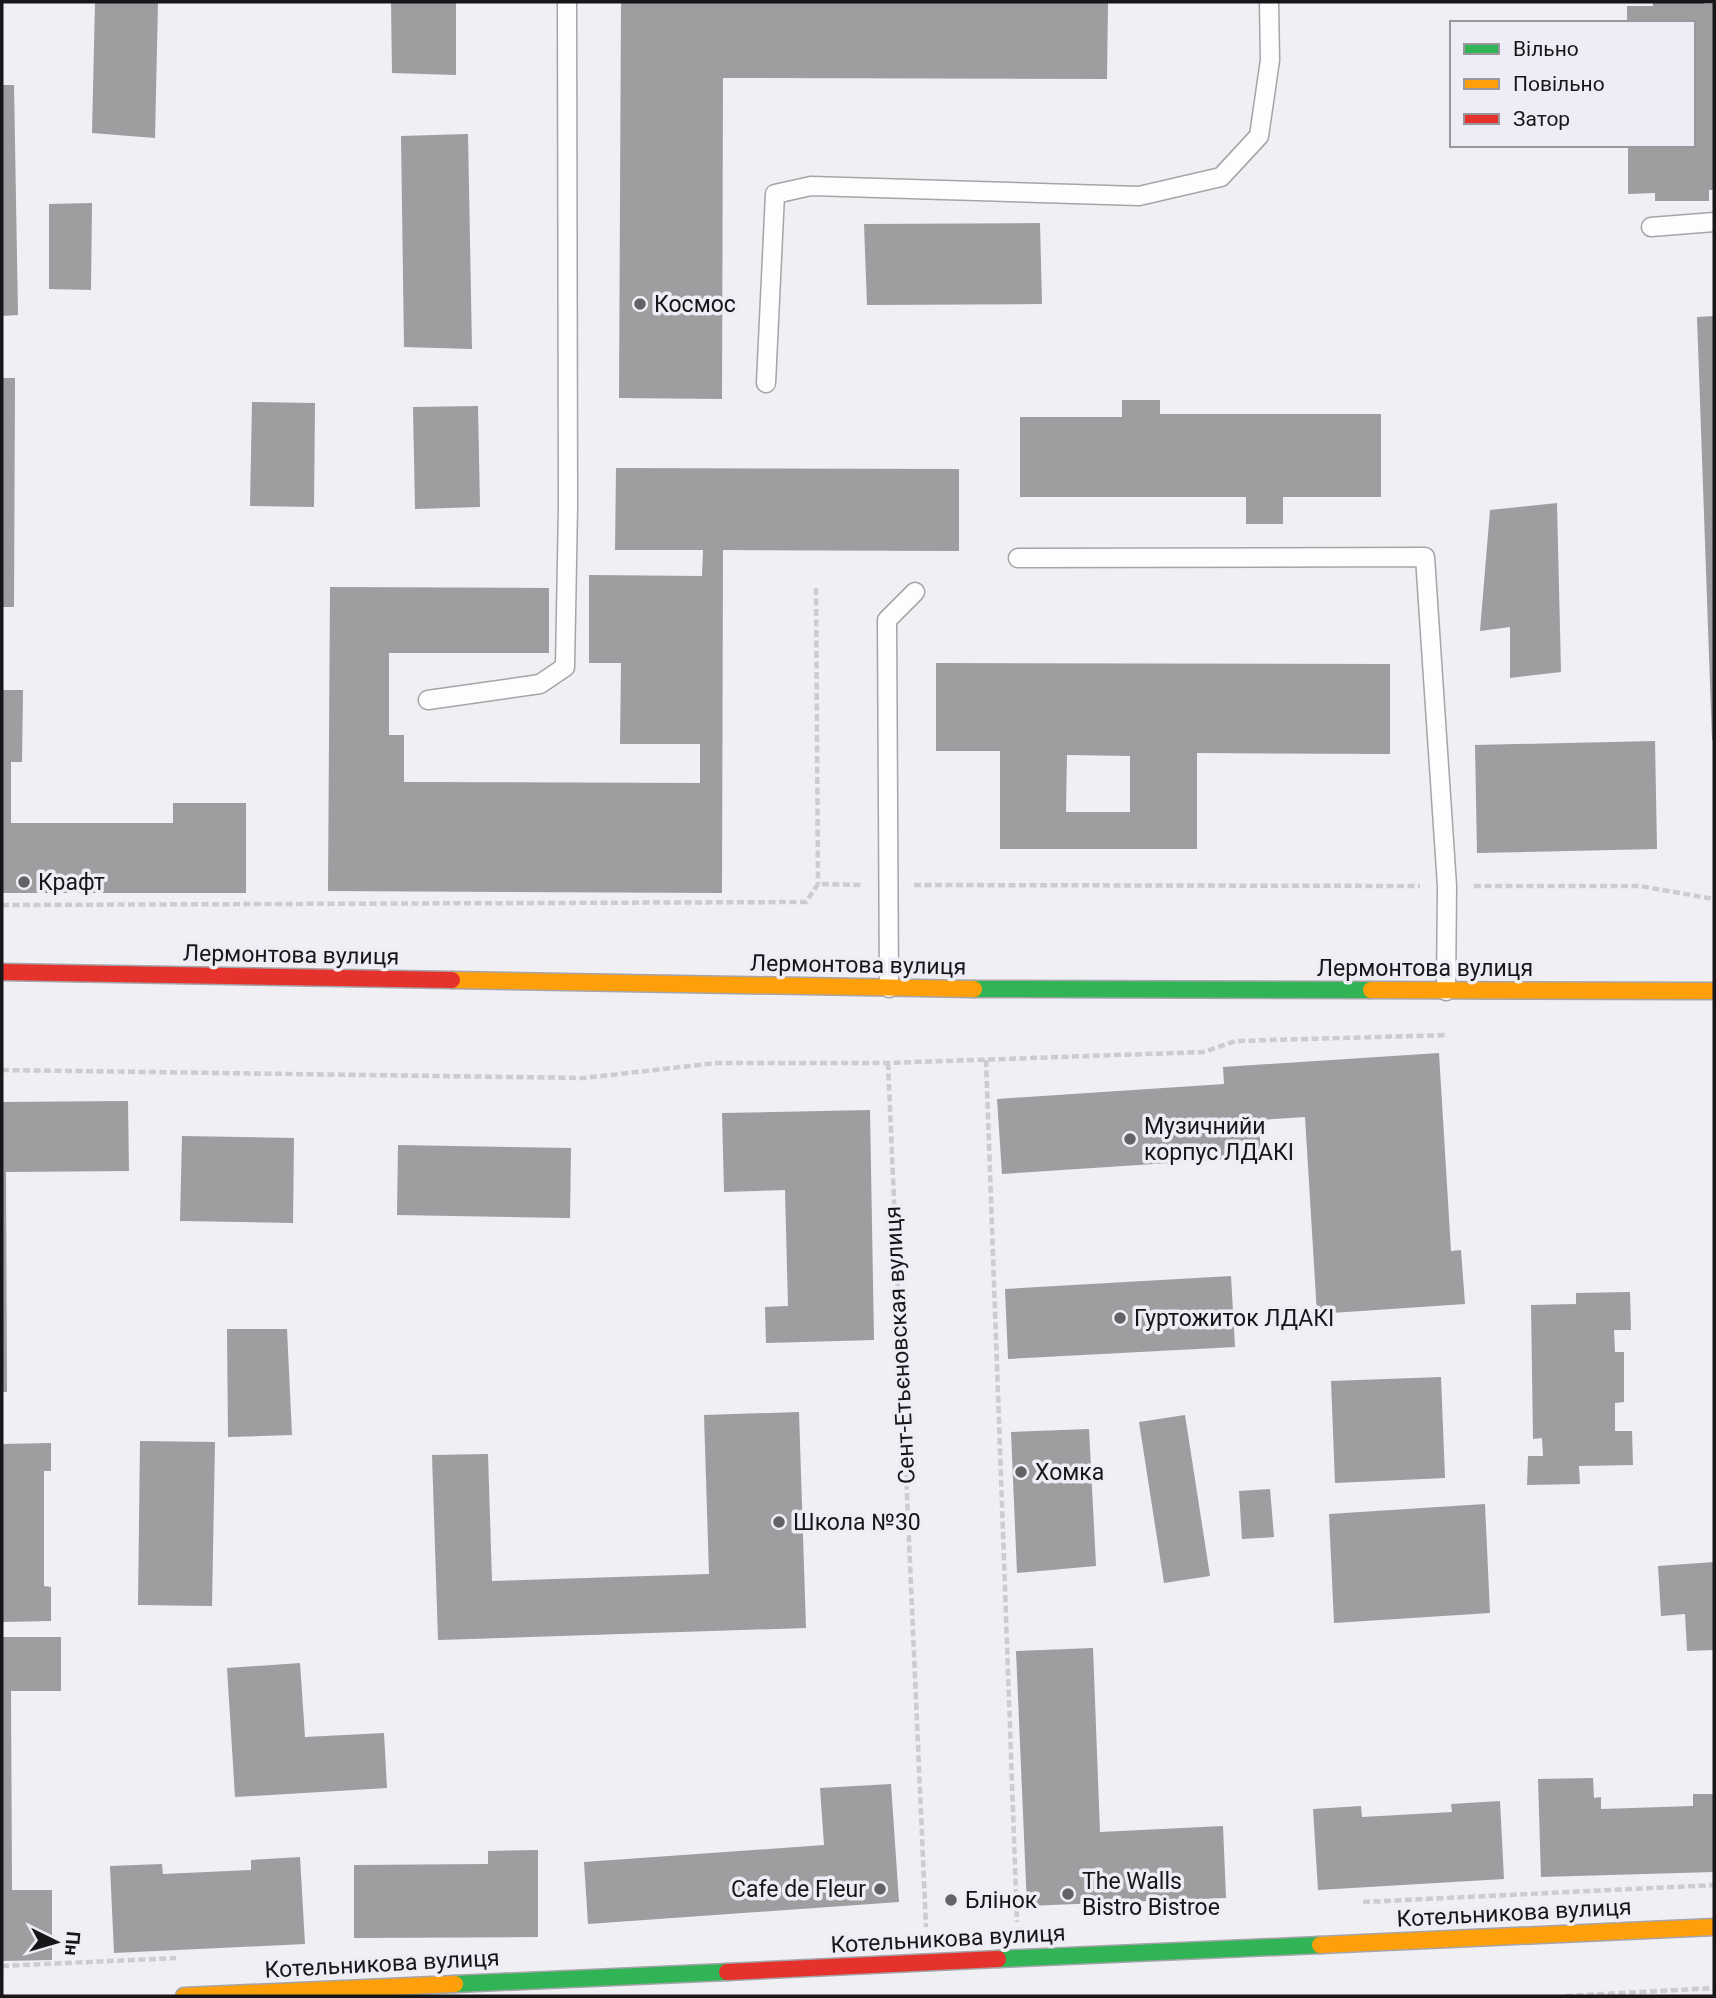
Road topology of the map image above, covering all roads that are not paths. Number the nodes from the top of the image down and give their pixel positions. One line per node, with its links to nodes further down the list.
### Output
1 (567, 2): 8 (lane)
2 (1269, 2): 5 (lane)
3 (1714, 222): 4 (lane)
4 (1651, 227)
5 (766, 383)
6 (1018, 558): 11 (lane)
7 (915, 592): 10 (lane)
8 (428, 700)
9 (2, 972): 10 (street, Лермонтова вулиця)
10 (889, 988): 11 (street, Лермонтова вулиця)
11 (1446, 991): 12 (street, Лермонтова вулиця)
12 (1714, 991)
13 (1714, 1927): 14 (street, Котельникова вулиця)
14 (184, 1996)

